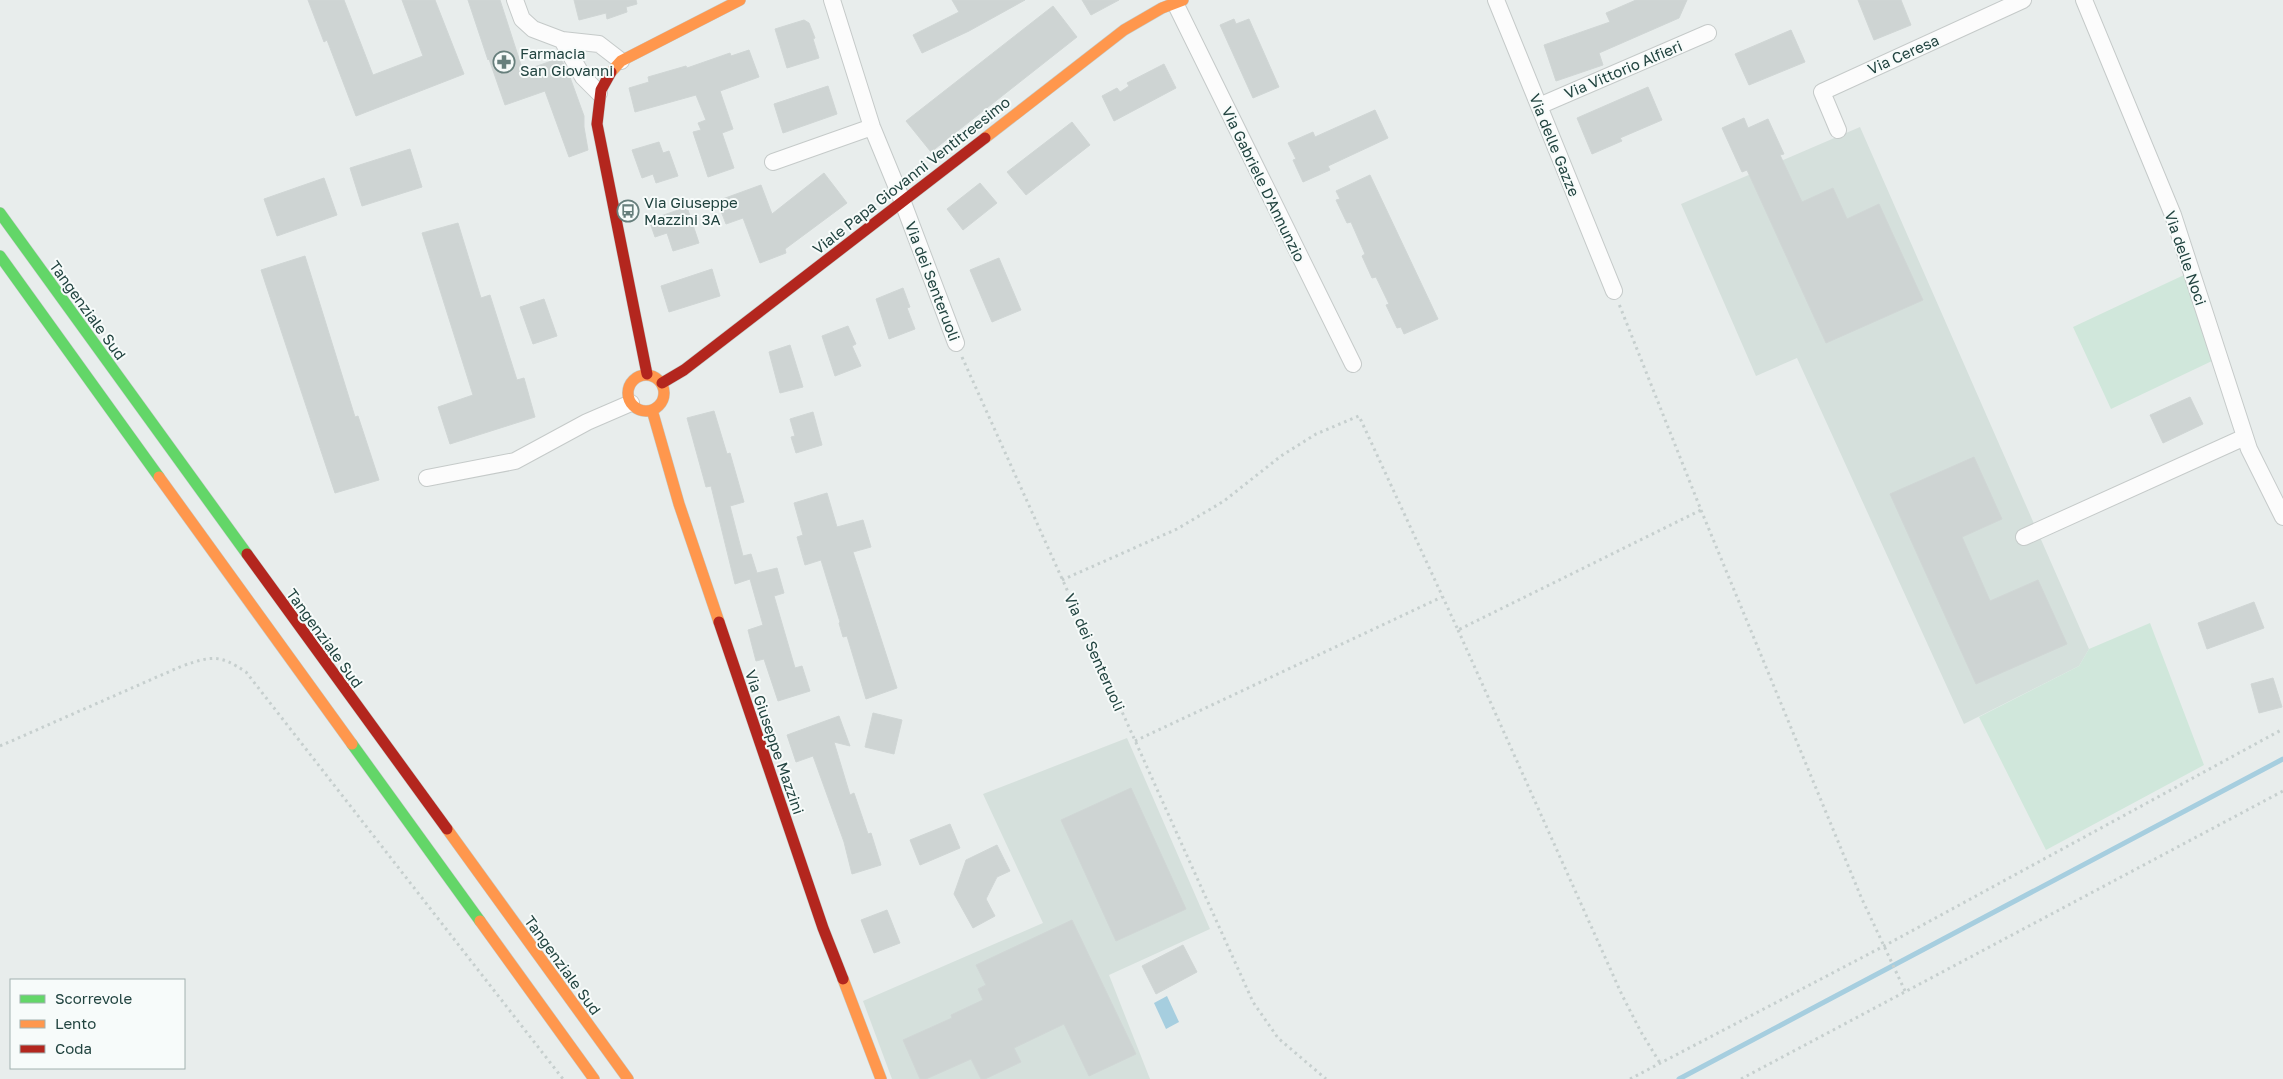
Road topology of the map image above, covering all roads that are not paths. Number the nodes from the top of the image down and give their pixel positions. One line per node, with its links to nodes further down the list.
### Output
1 (514, 0): 9 (street)
2 (740, 0): 10 (main road)
3 (832, 0): 13 (street, Via dei Senteruoli)
4 (1496, 0): 12 (street, Via delle Gazze)
5 (2084, 0): 26 (street, Via delle Noci)
6 (2015, 2): 14 (street, Via Ceresa)
7 (1170, 3): 16 (main road, Viale Papa Giovanni Ventitreesimo); 21 (street, Via Gabriele D'Annunzio)
8 (1708, 33): 12 (street, Via Vittorio Alfieri)
9 (562, 40): 10 (street); 11 (street)
10 (621, 61): 11 (main road)
11 (598, 93): 22 (main road)
12 (1539, 106): 19 (street, Via delle Gazze)
13 (872, 127): 15 (street); 16 (street, Via dei Senteruoli)
14 (1838, 130)
15 (773, 162)
16 (902, 200): 20 (street, Via dei Senteruoli); 23 (main road, Viale Papa Giovanni Ventitreesimo)
17 (0, 213): 31 (main road, Tangenziale Sud)
18 (0, 256): 30 (main road)
19 (1614, 291)
20 (956, 343)
21 (1353, 364)
22 (647, 374): 23 (main road); 24 (main road)
23 (662, 383): 25 (main road)
24 (631, 403): 25 (main road); 27 (street)
25 (652, 410): 32 (main road, Via Giuseppe Mazzini)
26 (2245, 437): 28 (street, Via delle Noci); 29 (street)
27 (427, 478)
28 (2283, 517)
29 (2024, 537)
30 (594, 1079)
31 (628, 1079)
32 (881, 1079)

